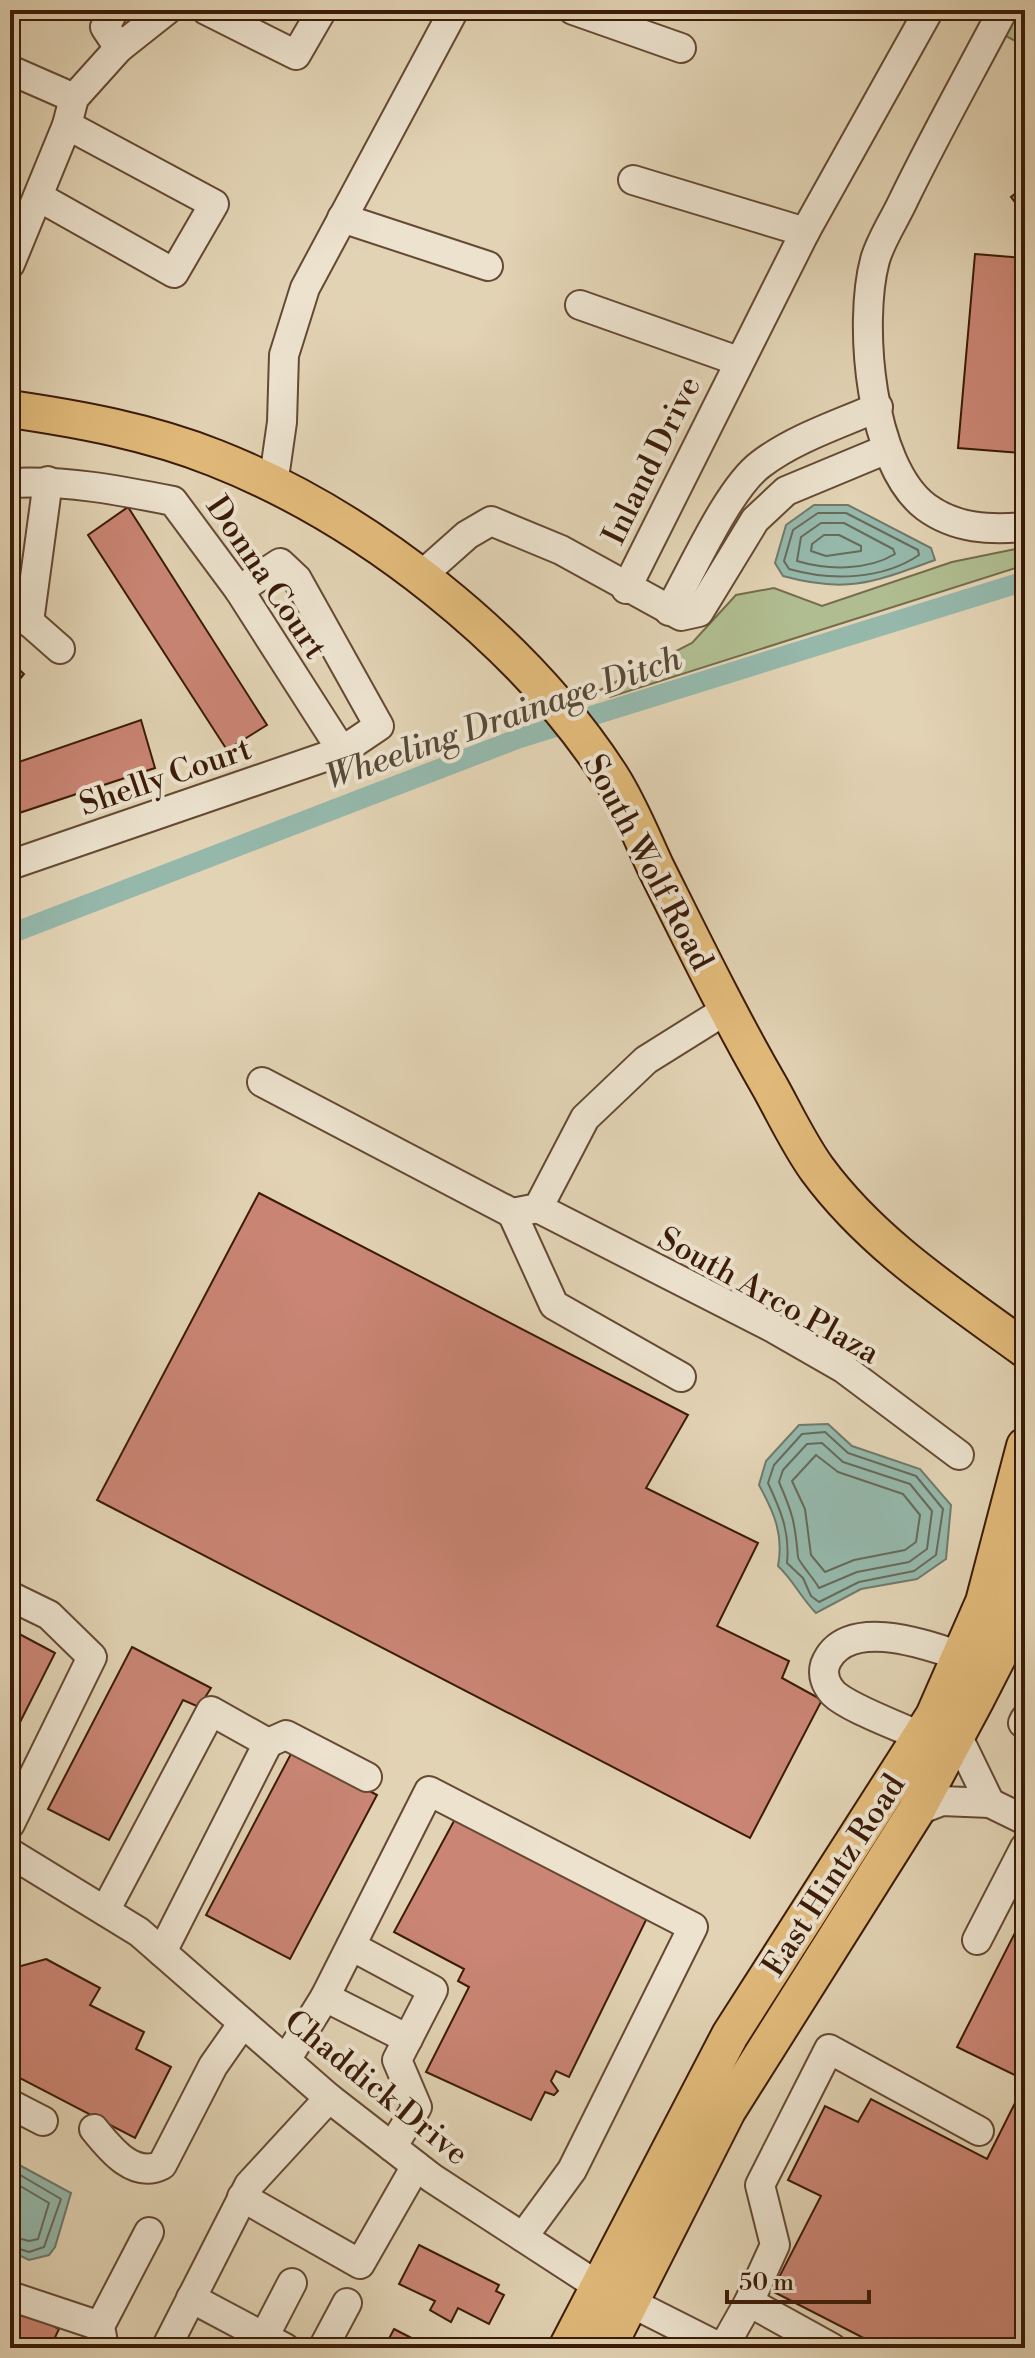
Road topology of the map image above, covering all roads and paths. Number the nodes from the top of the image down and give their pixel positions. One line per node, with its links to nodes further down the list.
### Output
1 (114, 10): 9 (street)
2 (167, 10): 9 (street)
3 (206, 10): 4 (street)
4 (322, 10)
5 (454, 10): 15 (street)
6 (573, 10): 10 (street)
7 (929, 10): 16 (street, Inland Drive)
8 (1003, 10): 21 (street)
9 (119, 48): 12 (street)
10 (681, 48)
11 (10, 70): 12 (street)
12 (70, 112): 14 (street); 14 (street)
13 (633, 180): 16 (street)
14 (39, 197): 17 (street)
15 (342, 218): 18 (street); 26 (street)
16 (805, 232): 20 (street, Inland Drive)
17 (11, 255)
18 (488, 266)
19 (580, 305): 20 (street, Inland Drive)
20 (738, 361): 29 (street, Inland Drive)
21 (878, 407): 23 (street); 32 (street)
22 (10, 409): 26 (main road, South Wolf Road)
23 (887, 449): 27 (street); 32 (street)
24 (48, 481): 25 (street, Donna Court); 30 (street, Donna Court); 31 (street)
25 (10, 483)
26 (273, 485): 28 (main road, South Wolf Road)
27 (1025, 527)
28 (422, 575): 29 (street); 36 (main road, South Wolf Road)
29 (626, 589): 32 (street)
30 (239, 590): 34 (street, Donna Court); 34 (street, Shelly Court)
31 (19, 613): 33 (street)
32 (675, 614)
33 (60, 649)
34 (342, 751): 35 (street, Shelly Court)
35 (10, 865)
36 (726, 1010): 38 (street); 39 (main road, South Wolf Road)
37 (262, 1082): 38 (street, South Arco Plaza)
38 (525, 1210): 40 (street); 42 (street, South Arco Plaza)
39 (1025, 1349)
40 (681, 1377)
41 (1025, 1446): 46 (main road, East Hintz Road)
42 (959, 1455)
43 (1025, 1569): 45 (main road, East Hintz Road)
44 (10, 1596): 53 (street)
45 (1019, 1608): 47 (main road, East Hintz Road)
46 (960, 1656): 47 (main road, East Hintz Road); 47 (street)
47 (939, 1735): 50 (street); 51 (main road, East Hintz Road); 75 (main road, East Hintz Road)
48 (268, 1743): 49 (street); 56 (street); 59 (street)
49 (367, 1777)
50 (990, 1803): 51 (street); 52 (street)
51 (916, 1811): 75 (main road, East Hintz Road)
52 (1025, 1820)
53 (10, 1824)
54 (1025, 1847): 57 (street)
55 (10, 1852): 56 (street, Chaddick Drive)
56 (105, 1911): 59 (street, Chaddick Drive)
57 (977, 1940)
58 (351, 1946): 60 (street); 62 (street); 73 (street)
59 (162, 1952): 61 (street, Chaddick Drive)
60 (325, 1997): 62 (street); 63 (street)
61 (243, 2023): 63 (street, Chaddick Drive); 67 (street)
62 (408, 2039): 69 (street)
63 (286, 2060): 64 (street, Chaddick Drive)
64 (329, 2098): 69 (street, Chaddick Drive); 71 (street)
65 (10, 2104): 66 (street)
66 (43, 2121)
67 (94, 2129)
68 (979, 2131): 78 (street)
69 (392, 2147): 70 (street, Chaddick Drive)
70 (416, 2166): 71 (street); 73 (street, Chaddick Drive)
71 (242, 2197): 77 (street)
72 (149, 2232): 80 (street)
73 (523, 2237): 75 (street, Chaddick Drive)
74 (292, 2283): 81 (street)
75 (614, 2293): 82 (street, Chaddick Drive); 85 (main road); 86 (main road)
76 (10, 2296): 80 (street)
77 (191, 2298): 81 (street); 83 (street)
78 (749, 2302): 82 (street); 87 (street)
79 (347, 2303): 84 (street)
80 (102, 2337)
81 (274, 2342)
82 (717, 2347)
83 (166, 2348)
84 (323, 2348)
85 (567, 2348)
86 (607, 2348)
87 (832, 2348)

